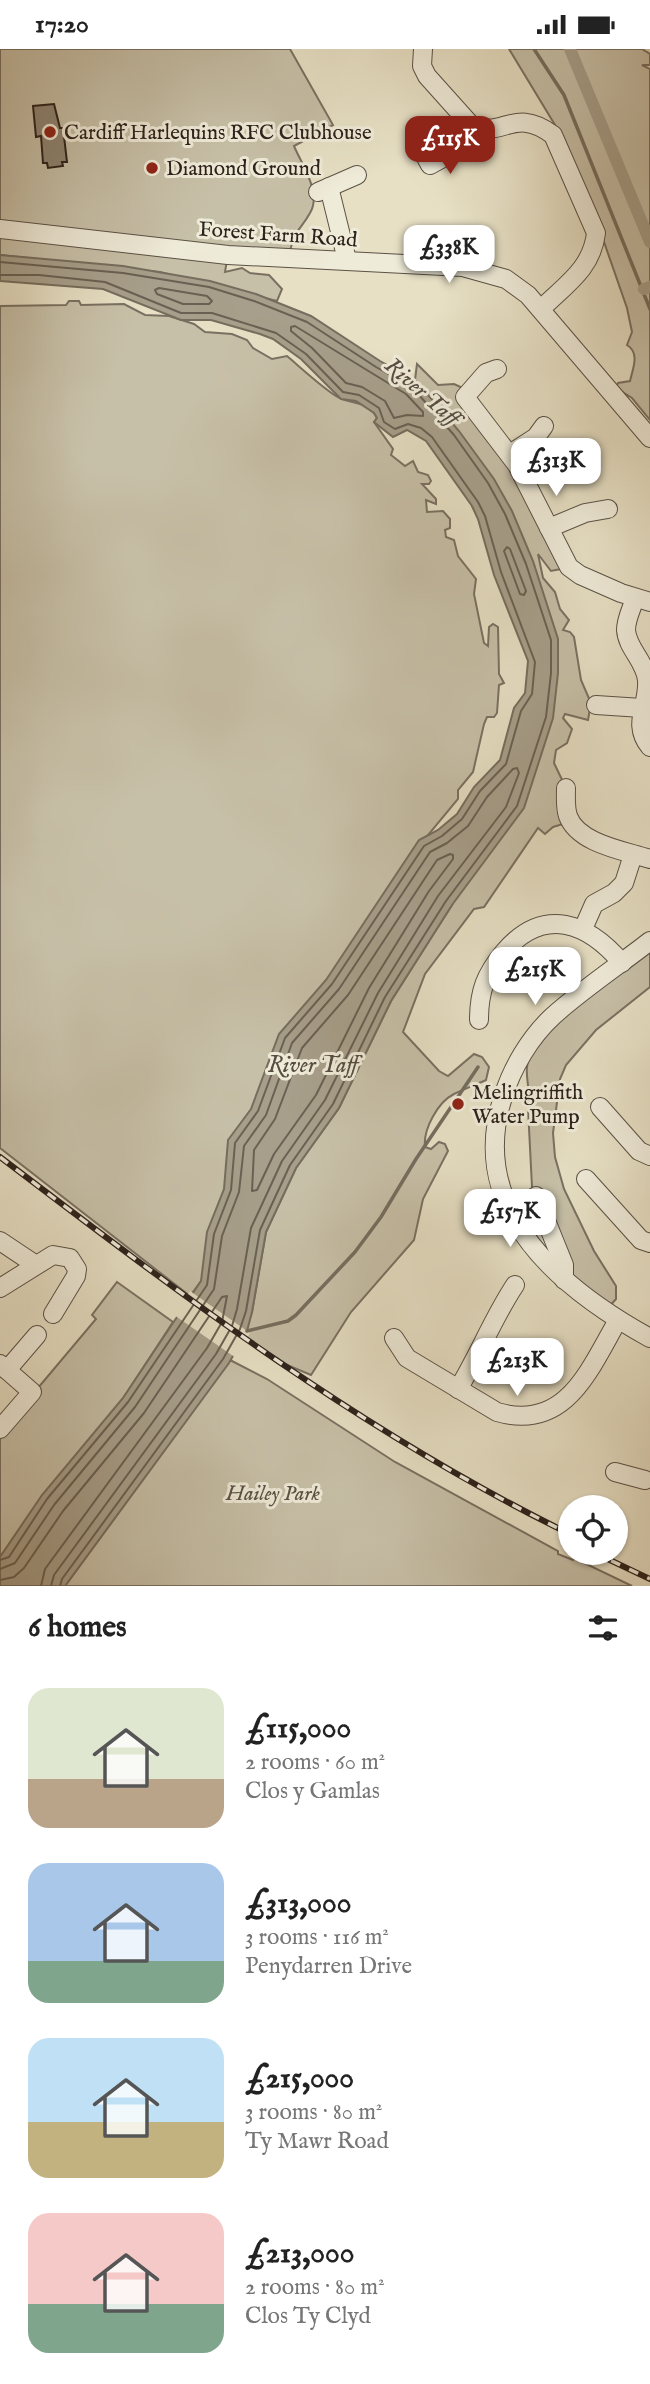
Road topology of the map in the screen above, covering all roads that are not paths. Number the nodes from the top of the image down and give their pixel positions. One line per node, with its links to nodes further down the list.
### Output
1 (423, 49): 2 (street)
2 (470, 124): 3 (street); 7 (street)
3 (424, 153)
4 (357, 175): 6 (street)
5 (0, 229): 6 (street, Forest Farm Road)
6 (347, 260): 7 (street, Forest Farm Road)
7 (541, 309): 10 (street, Forest Farm Road)
8 (496, 369): 11 (street)
9 (544, 426): 11 (street)
10 (650, 438)
11 (510, 454): 13 (street)
12 (608, 509): 13 (street)
13 (549, 528): 14 (street)
14 (642, 600): 16 (street)
15 (596, 705): 16 (street)
16 (642, 708): 17 (street)
17 (650, 747)
18 (566, 788): 19 (street)
19 (642, 857): 20 (street)
20 (583, 929): 22 (street); 23 (street)
21 (650, 941): 22 (street)
22 (622, 963): 31 (street)
23 (479, 1020)
24 (600, 1107): 25 (street)
25 (650, 1156)
26 (586, 1179): 29 (street)
27 (536, 1196): 31 (street)
28 (0, 1241): 30 (street)
29 (650, 1243)
30 (36, 1265): 33 (street); 34 (street)
31 (564, 1280): 35 (street)
32 (515, 1285): 40 (street)
33 (0, 1288)
34 (53, 1314)
35 (618, 1320): 38 (street); 40 (street)
36 (37, 1335): 39 (street)
37 (394, 1338): 40 (street)
38 (650, 1339)
39 (4, 1367): 41 (street)
40 (458, 1389)
41 (0, 1429)
42 (615, 1472): 43 (street)
43 (648, 1477)

